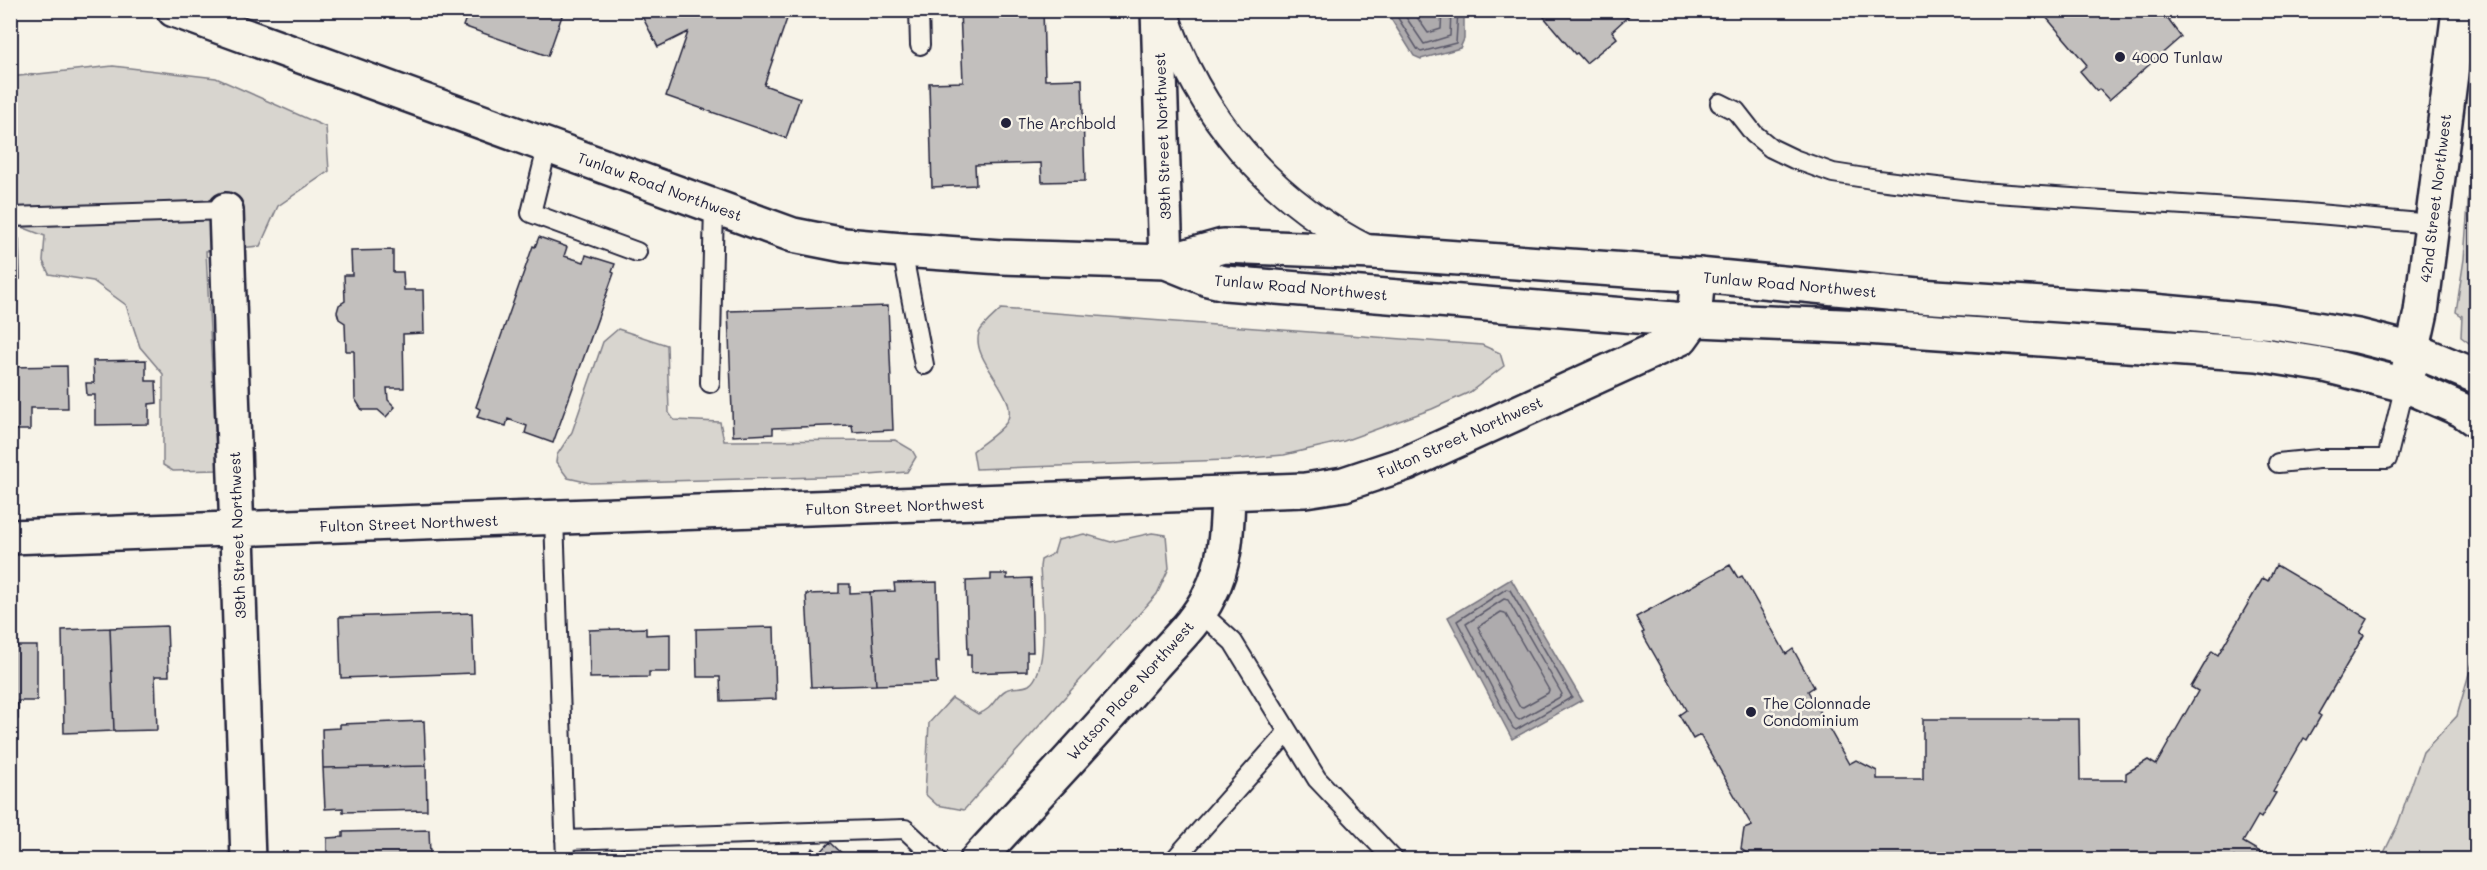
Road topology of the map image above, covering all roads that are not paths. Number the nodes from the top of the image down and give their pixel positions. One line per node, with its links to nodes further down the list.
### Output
1 (174, 10): 8 (street, Tunlaw Road Northwest)
2 (919, 10): 6 (lane)
3 (1158, 10): 16 (street, 39th Street Northwest)
4 (1164, 10): 15 (street)
5 (2459, 10): 12 (street, 42nd Street Northwest)
6 (920, 45)
7 (1720, 103): 12 (lane)
8 (548, 144): 9 (street, Tunlaw Road Northwest); 14 (lane)
9 (714, 205): 13 (street, Tunlaw Road Northwest); 22 (lane)
10 (226, 210): 11 (lane); 28 (street, 39th Street Northwest)
11 (10, 217)
12 (2433, 224): 19 (street, 42nd Street Northwest)
13 (902, 250): 16 (street, Tunlaw Road Northwest); 20 (lane)
14 (637, 252)
15 (1373, 252): 16 (street, Tunlaw Road Northwest); 17 (street, Tunlaw Road Northwest)
16 (1166, 262): 18 (street, Tunlaw Road Northwest)
17 (1698, 275): 18 (street); 19 (street, Tunlaw Road Northwest)
18 (1694, 320): 23 (street, Tunlaw Road Northwest); 26 (street, Fulton Street Northwest)
19 (2413, 350): 21 (street, Tunlaw Road Northwest); 23 (street, 42nd Street Northwest)
20 (924, 365)
21 (2476, 376)
22 (710, 383)
23 (2405, 385): 24 (street, Tunlaw Road Northwest); 25 (lane)
24 (2476, 420)
25 (2278, 463)
26 (1228, 494): 27 (street, Fulton Street Northwest); 30 (street, Watson Place Northwest)
27 (554, 518): 28 (street, Fulton Street Northwest); 32 (lane)
28 (237, 529): 29 (street, Fulton Street Northwest); 33 (street, 39th Street Northwest)
29 (10, 537)
30 (1200, 612): 31 (lane); 36 (street, Watson Place Northwest)
31 (1287, 734): 37 (lane); 38 (lane)
32 (565, 840): 34 (lane); 35 (lane)
33 (249, 860)
34 (566, 860)
35 (938, 860)
36 (977, 860)
37 (1174, 860)
38 (1394, 860)

